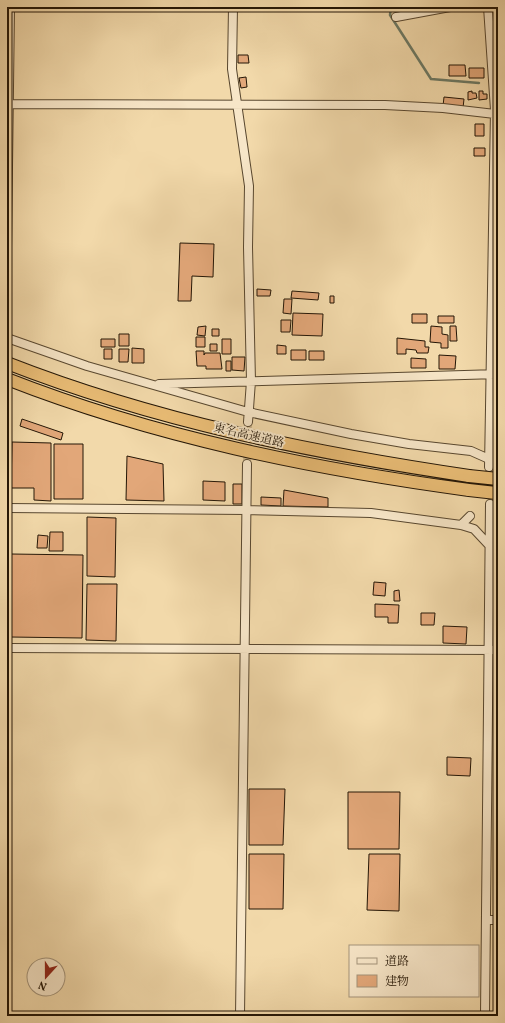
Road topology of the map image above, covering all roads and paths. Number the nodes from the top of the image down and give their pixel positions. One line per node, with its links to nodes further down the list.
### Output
1 (10, 7): 6 (street)
2 (233, 7): 7 (street)
3 (450, 7): 5 (street)
4 (488, 7): 8 (street)
5 (396, 17)
6 (8, 104): 7 (street); 9 (street)
7 (238, 105): 8 (street); 14 (street)
8 (496, 111): 12 (street)
9 (7, 246)
10 (7, 338): 15 (street)
11 (7, 363): 19 (highway, 東名高速道路, bridge)
12 (494, 374): 14 (street); 16 (street)
13 (7, 379): 20 (highway, 東名高速道路, bridge)
14 (251, 381): 15 (street); 16 (street)
15 (150, 384): 16 (street)
16 (248, 412): 17 (street)
17 (248, 422)
18 (247, 464): 23 (street)
19 (498, 479)
20 (497, 493)
21 (490, 504): 25 (street)
22 (7, 508): 23 (street)
23 (247, 510): 26 (street); 29 (street)
24 (470, 516): 26 (street)
25 (494, 519): 27 (street)
26 (461, 525): 27 (street)
27 (489, 545): 30 (street)
28 (7, 648): 29 (street)
29 (245, 650): 30 (street); 34 (street)
30 (488, 650): 31 (street); 32 (street)
31 (498, 650)
32 (486, 920): 33 (street); 35 (street)
33 (498, 920)
34 (240, 1016)
35 (485, 1016)

